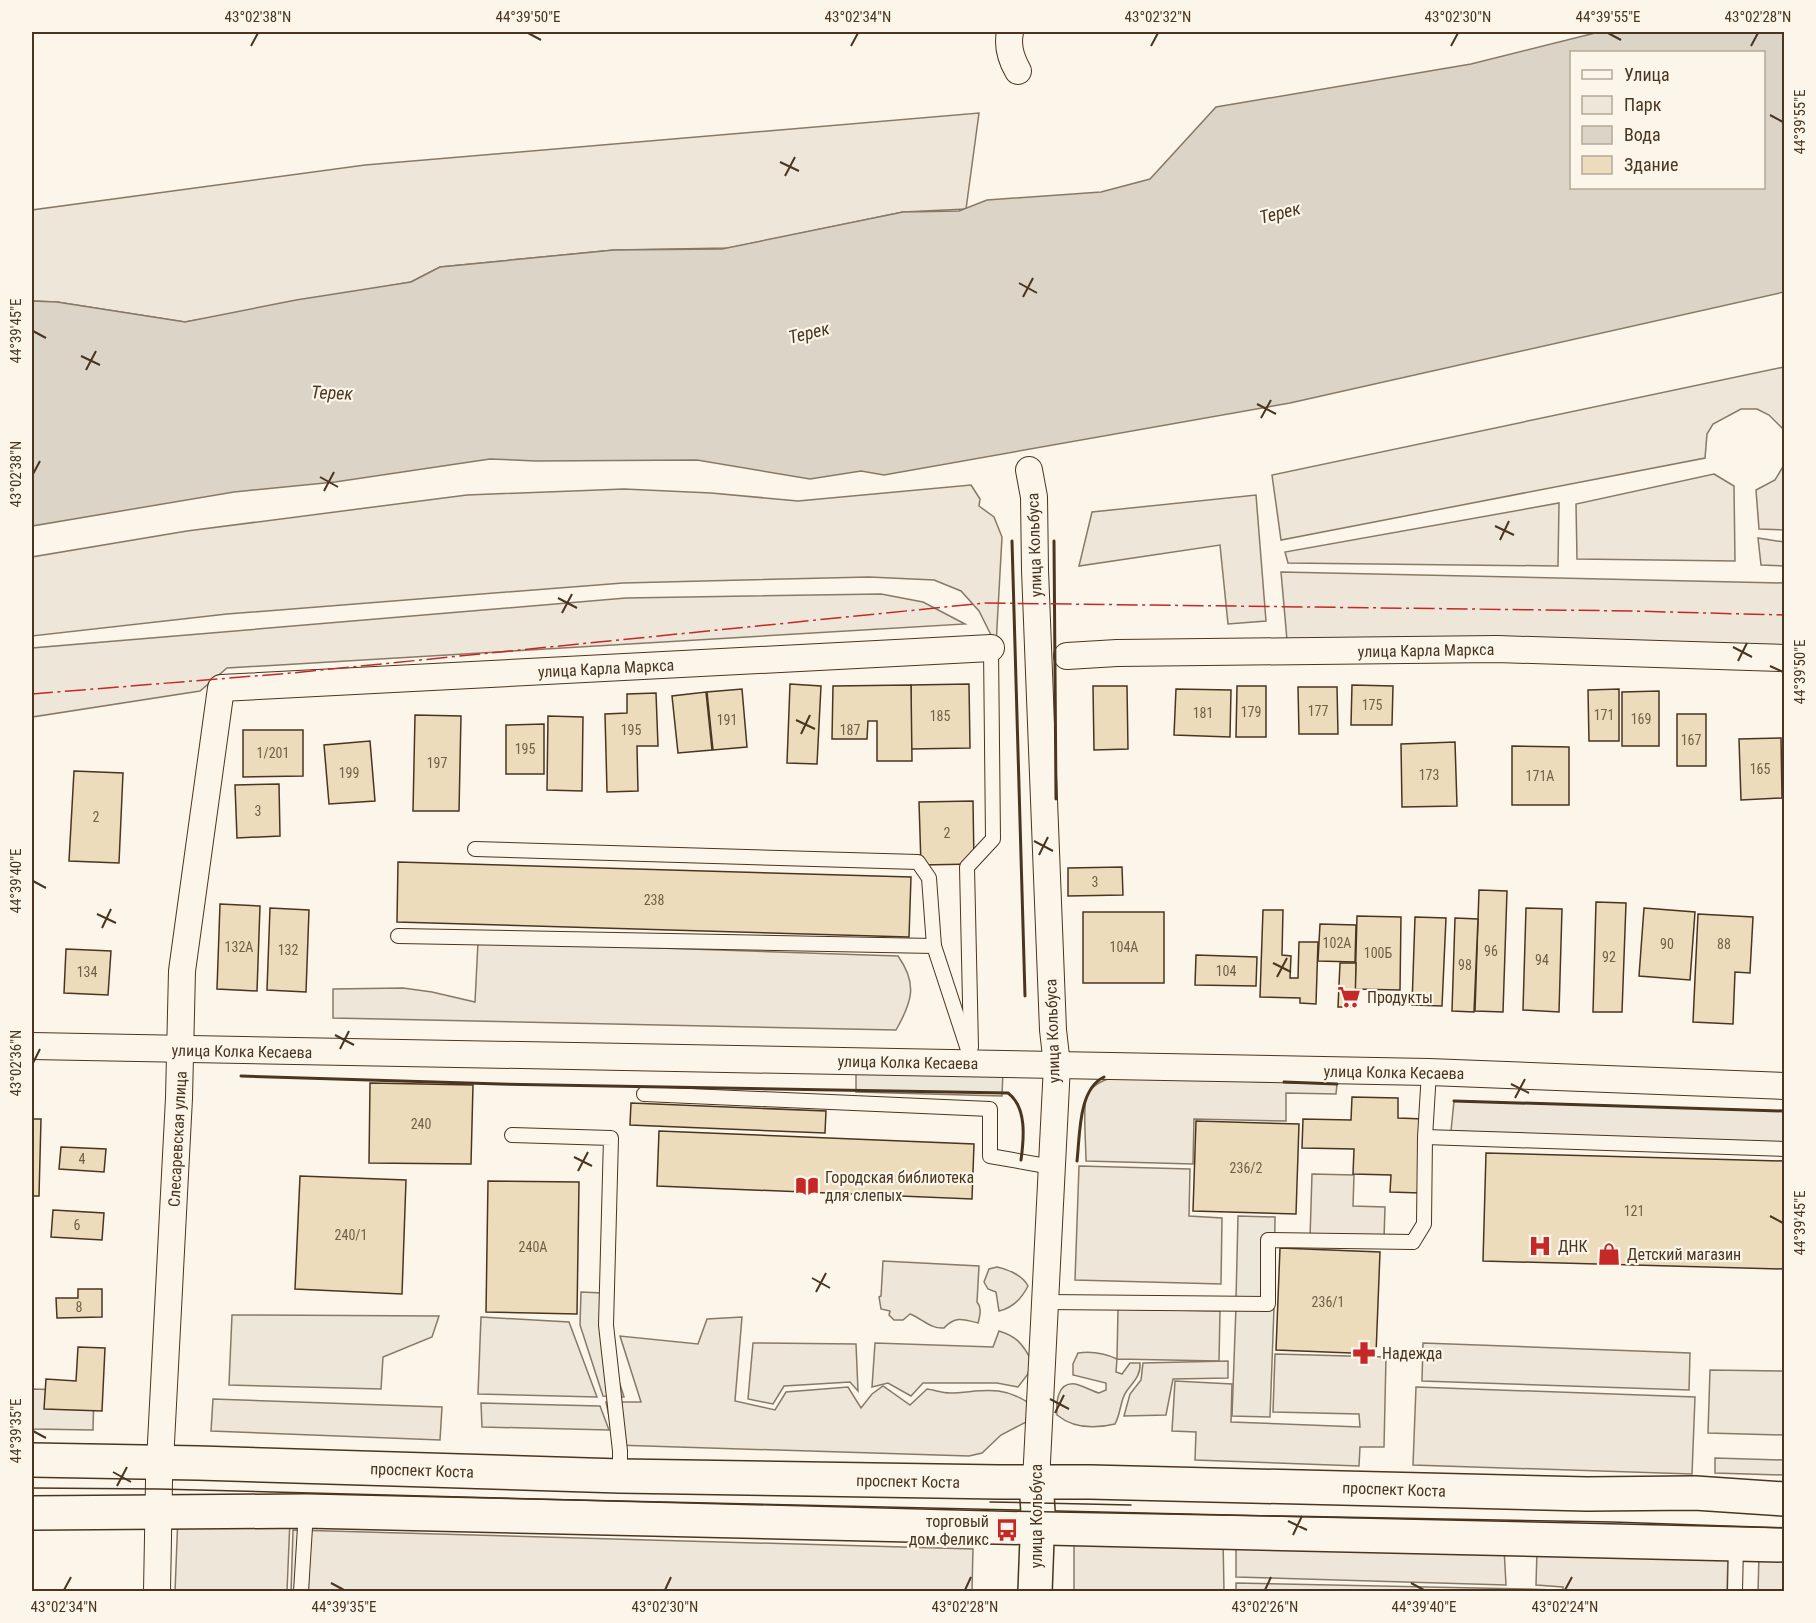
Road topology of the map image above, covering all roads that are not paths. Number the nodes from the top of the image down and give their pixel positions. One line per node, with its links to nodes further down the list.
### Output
1 (1010, 32): 2 (street)
2 (1018, 71)
3 (1029, 470): 14 (street, улица Кольбуса)
4 (991, 648): 7 (street, улица Карла Маркса); 13 (lane)
5 (1067, 656): 6 (street, улица Карла Маркса)
6 (1785, 658)
7 (221, 688): 12 (street, Слесаревская улица)
8 (475, 849): 10 (lane)
9 (398, 936): 10 (lane)
10 (934, 946): 13 (lane)
11 (32, 1046): 12 (street, улица Колка Кесаева)
12 (181, 1050): 13 (street, улица Колка Кесаева); 24 (street, Слесаревская улица)
13 (972, 1062): 14 (street, улица Колка Кесаева)
14 (1057, 1065): 15 (street, улица Колка Кесаева); 21 (street, улица Кольбуса)
15 (1429, 1072): 16 (street, улица Колка Кесаева); 19 (lane)
16 (1785, 1086)
17 (644, 1095): 21 (lane)
18 (512, 1135): 25 (lane)
19 (1425, 1137): 20 (lane); 22 (lane)
20 (1785, 1149)
21 (1052, 1167): 22 (street, улица Кольбуса)
22 (1046, 1302): 26 (street, улица Кольбуса)
23 (32, 1460): 24 (main road, проспект Коста)
24 (160, 1462): 25 (main road, проспект Коста); 30 (street, Слесаревская улица)
25 (620, 1476): 26 (main road, проспект Коста)
26 (1036, 1482): 27 (main road, проспект Коста); 31 (main road, улица Кольбуса)
27 (1785, 1499)
28 (306, 1511): 30 (main road); 31 (main road); 35 (lane)
29 (32, 1513): 30 (main road)
30 (158, 1514): 34 (street, Слесаревская улица)
31 (1038, 1527): 32 (main road); 36 (main road, улица Кольбуса)
32 (1736, 1544): 33 (main road); 37 (lane)
33 (1785, 1545)
34 (157, 1592)
35 (301, 1592)
36 (1035, 1592)
37 (1736, 1592)

